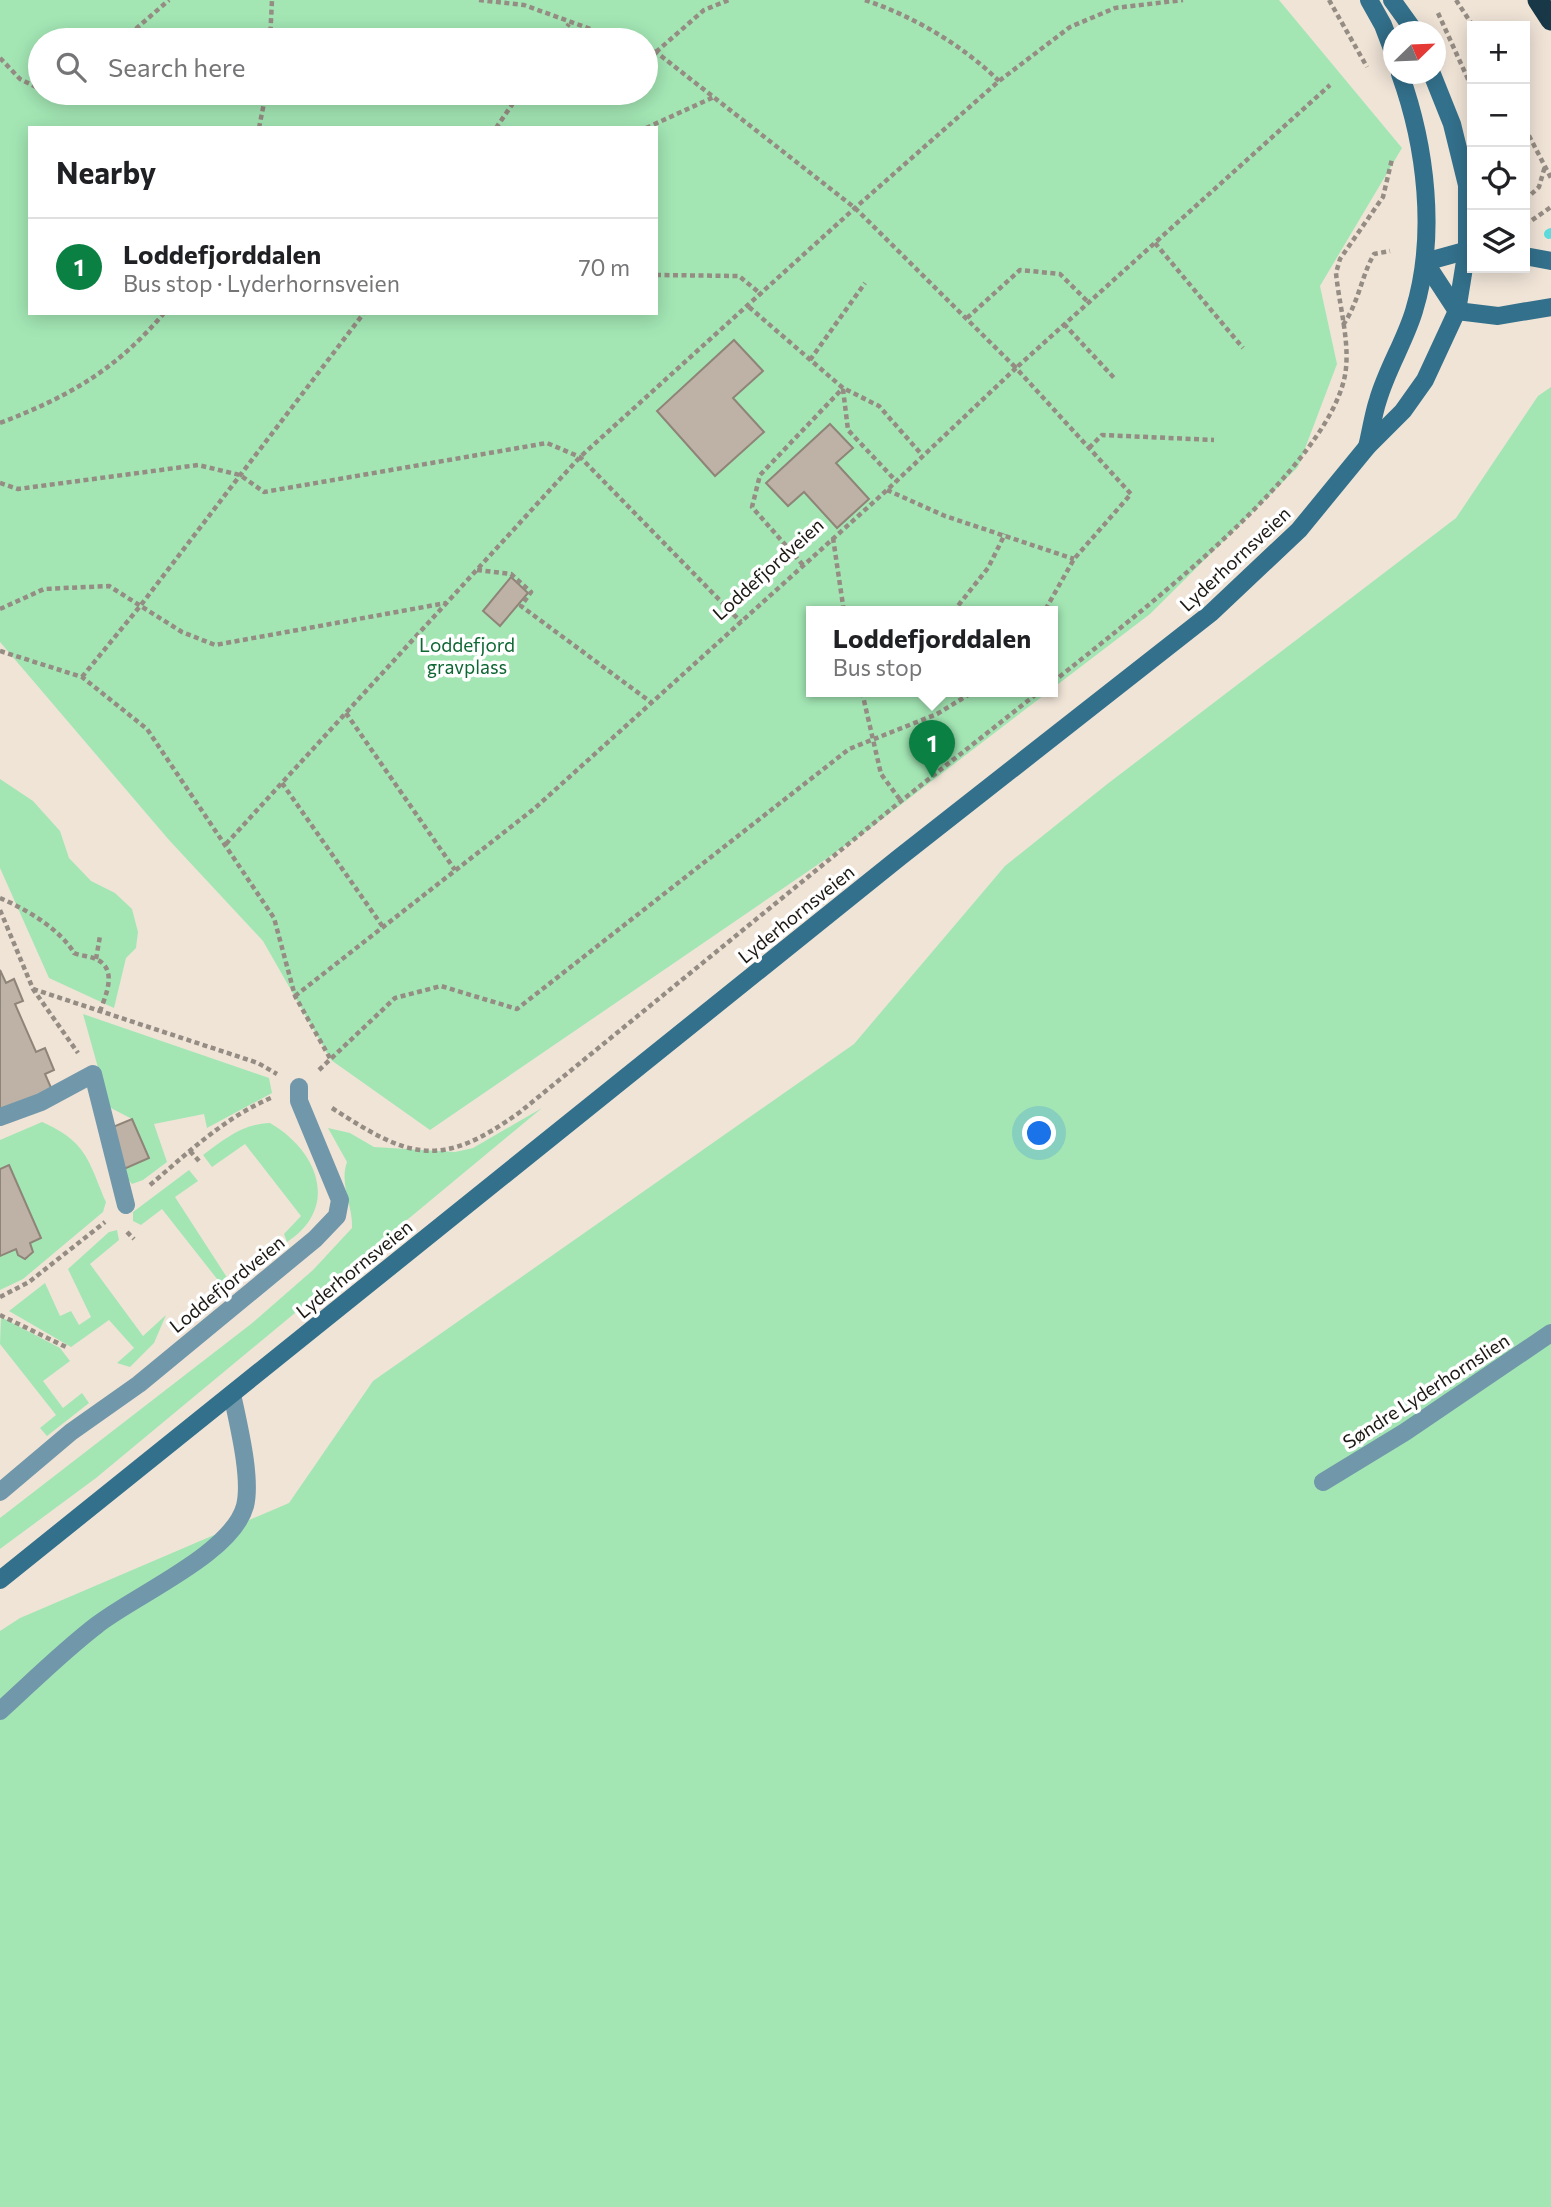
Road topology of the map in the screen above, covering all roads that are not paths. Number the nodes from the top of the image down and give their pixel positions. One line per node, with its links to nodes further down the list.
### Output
1 (1369, 0): 6 (main road)
2 (1392, 0): 5 (main road)
3 (1538, 0): 4 (highway)
4 (1551, 20)
5 (1407, 21)
6 (1383, 25)
7 (1404, 84): 13 (main road, Lyderhornsveien)
8 (1436, 84): 9 (main road, Lyderhornsveien)
9 (1468, 210)
10 (1467, 250): 13 (main road)
11 (1530, 257): 12 (main road)
12 (1551, 261)
13 (1425, 262): 16 (main road); 17 (main road, Lyderhornsveien)
14 (1467, 263): 16 (main road, Lyderhornsveien)
15 (1551, 307): 16 (main road)
16 (1457, 311): 17 (main road, Lyderhornsveien)
17 (1367, 447): 22 (main road, Lyderhornsveien)
18 (299, 1087): 24 (lane, Loddefjordveien)
19 (0, 1117): 20 (lane)
20 (126, 1205)
21 (1551, 1333): 23 (lane, Søndre Lyderhornslien)
22 (232, 1394): 25 (main road, Lyderhornsveien); 26 (lane)
23 (1323, 1482)
24 (0, 1492)
25 (0, 1580)
26 (0, 1711)

